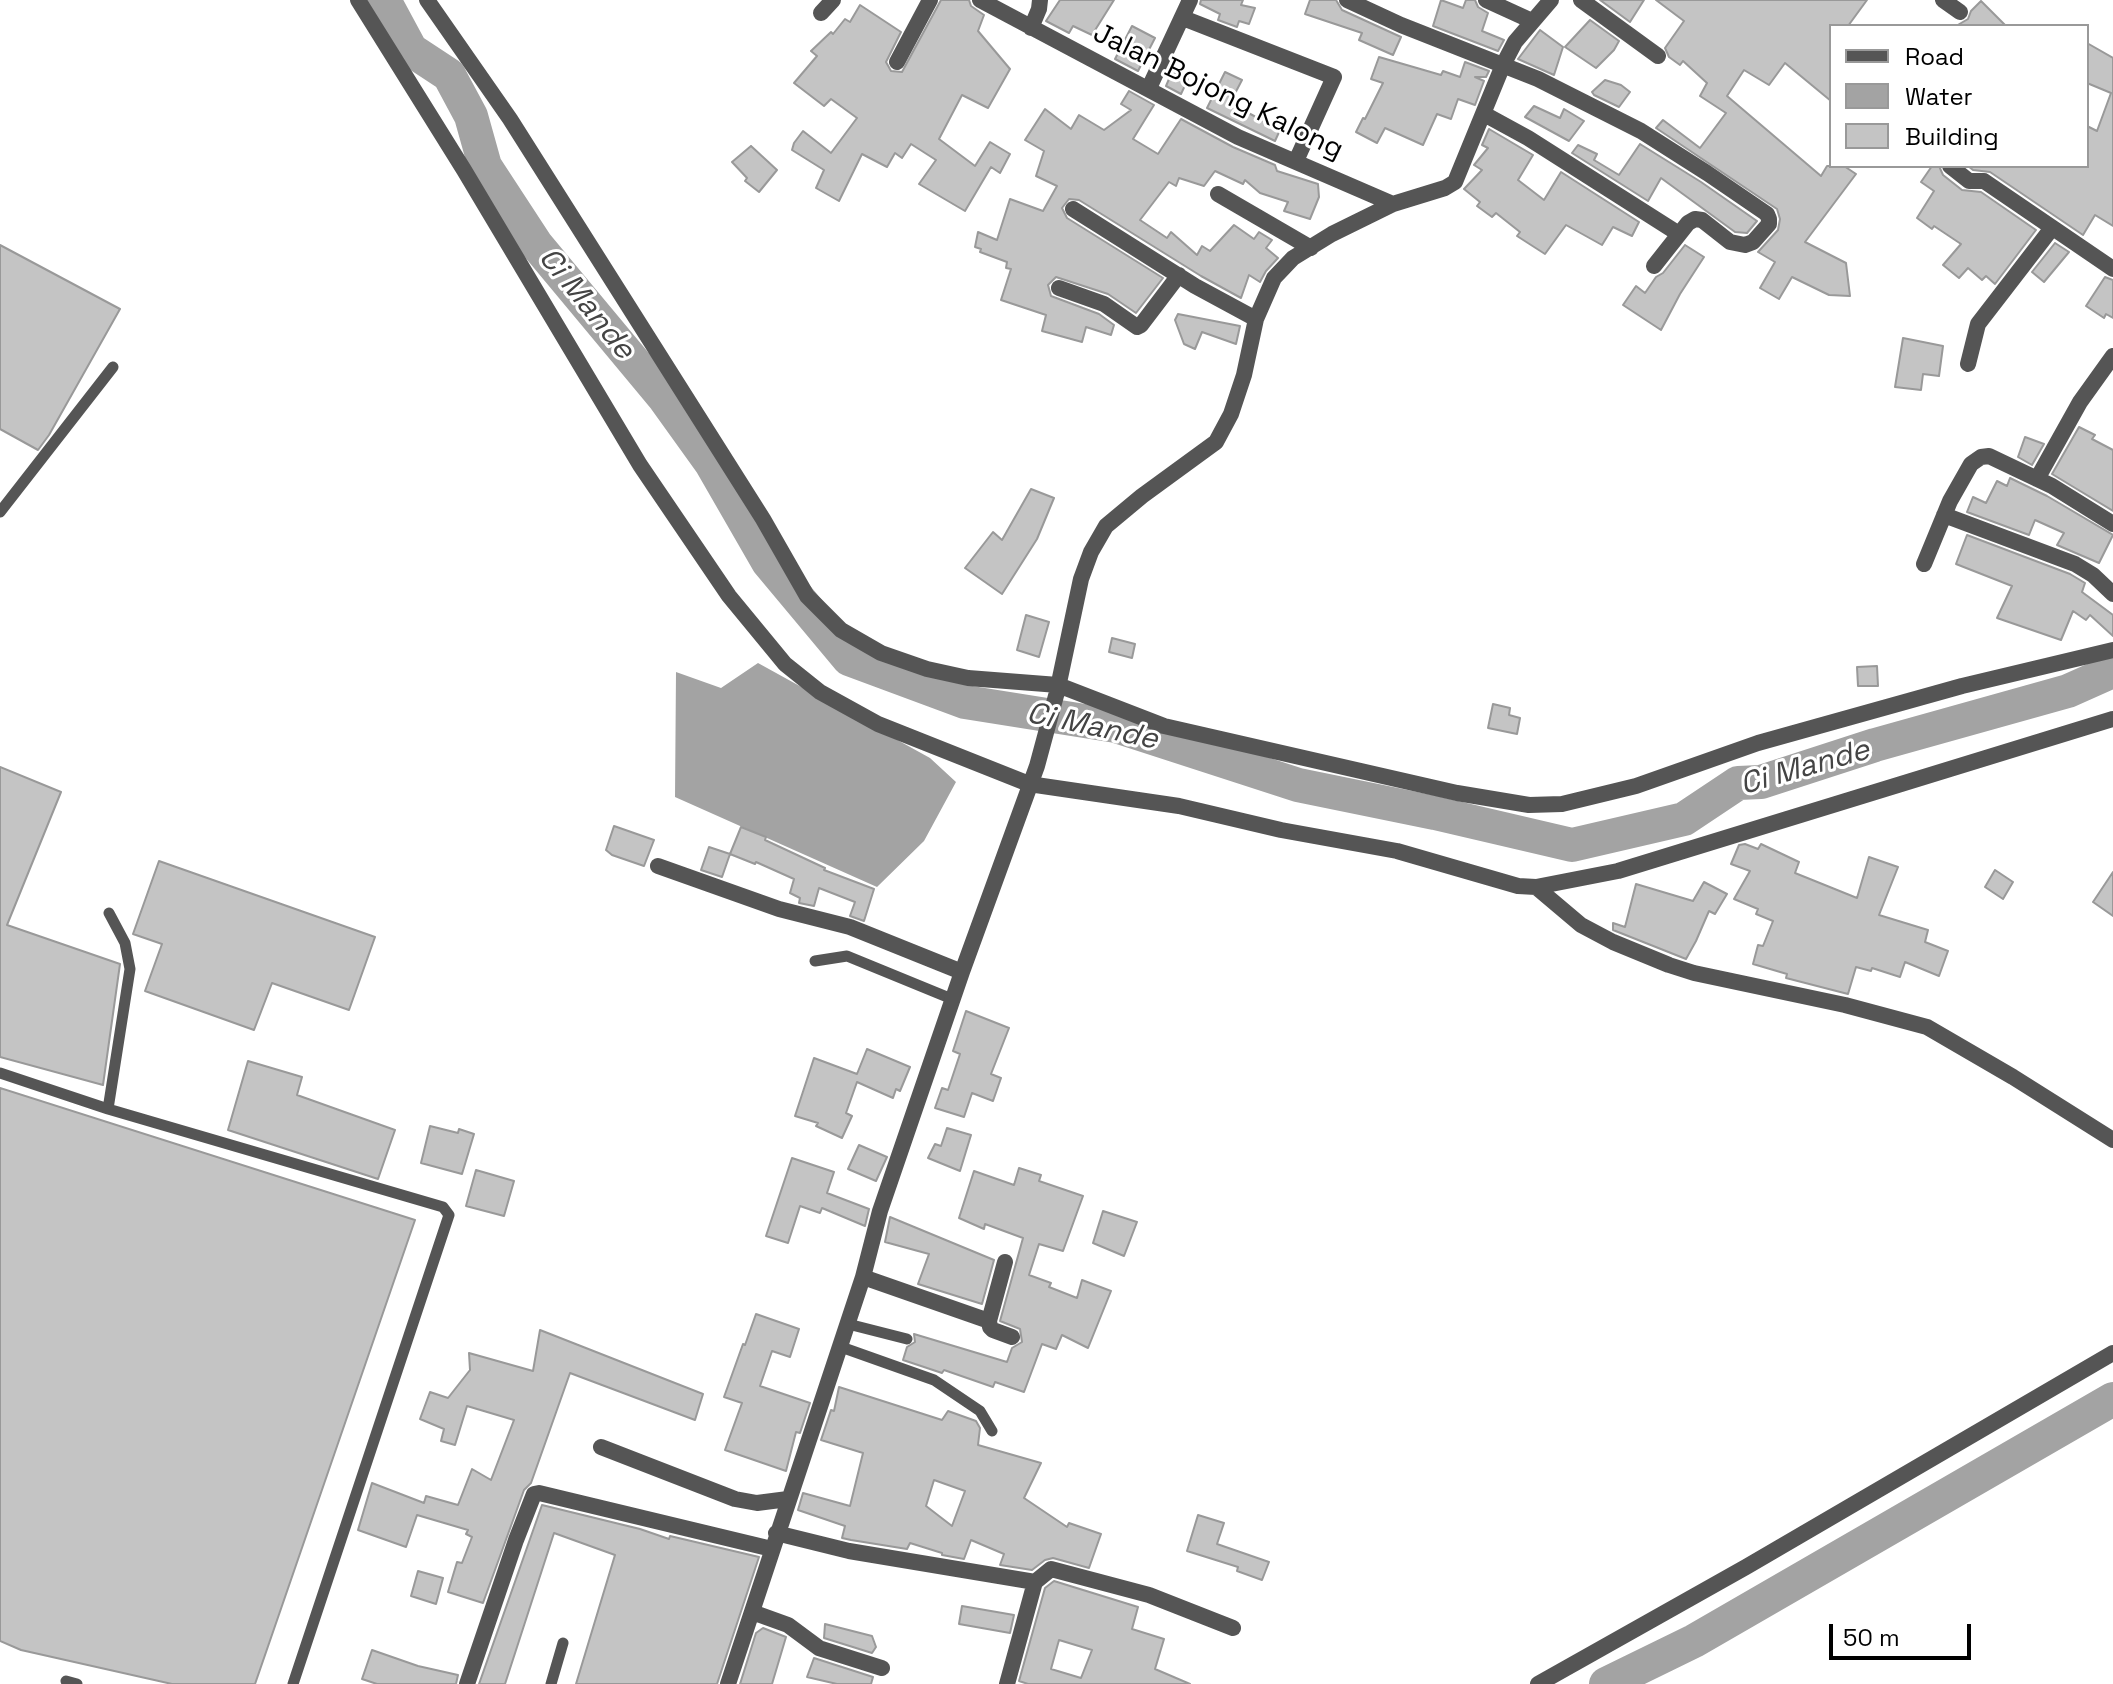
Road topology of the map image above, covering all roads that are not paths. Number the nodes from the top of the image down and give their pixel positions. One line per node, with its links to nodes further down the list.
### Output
1 (358, 0): 46 (street)
2 (427, 0): 44 (street)
3 (930, 0): 17 (street)
4 (980, 0): 15 (street, Jalan Bojong Kalong)
5 (1040, 0): 15 (street)
6 (1190, 0): 13 (street)
7 (1347, 0): 18 (street)
8 (1486, 0): 14 (street)
9 (1551, 0): 14 (street)
10 (1581, 0): 16 (street)
11 (1943, 0): 12 (street)
12 (1960, 12)
13 (1183, 18): 19 (street); 21 (street)
14 (1532, 21): 18 (street)
15 (1031, 28): 19 (street, Jalan Bojong Kalong)
16 (1658, 56)
17 (897, 62)
18 (1503, 65): 20 (street); 27 (street)
19 (1149, 88): 21 (street, Jalan Bojong Kalong)
20 (1484, 114): 24 (street); 27 (street)
21 (1296, 161): 24 (street, Jalan Bojong Kalong)
22 (1953, 168): 26 (street)
23 (1218, 194): 28 (street)
24 (1393, 204): 28 (street)
25 (1073, 209): 31 (street)
26 (2052, 228): 30 (street); 35 (street)
27 (1679, 234): 29 (street)
28 (1311, 248): 33 (street)
29 (1654, 266)
30 (2113, 269)
31 (1179, 275): 32 (street); 33 (street)
32 (1059, 288)
33 (1256, 319): 44 (street)
34 (2113, 356): 37 (street)
35 (1968, 364)
36 (113, 367): 38 (lane)
37 (2037, 479): 39 (street); 40 (street)
38 (0, 512)
39 (1944, 515): 41 (street); 42 (street)
40 (2113, 524)
41 (1924, 564)
42 (2113, 594)
43 (2113, 650): 44 (street)
44 (1057, 689): 46 (street)
45 (2113, 719): 48 (street)
46 (1029, 784): 48 (street); 51 (street)
47 (658, 866): 51 (street)
48 (1536, 887): 55 (street)
49 (109, 913): 54 (lane)
50 (815, 961): 52 (lane)
51 (962, 972): 52 (street)
52 (952, 999): 57 (street)
53 (0, 1073): 54 (lane)
54 (108, 1109): 74 (lane)
55 (2113, 1140)
56 (1005, 1262): 58 (street)
57 (863, 1277): 58 (street); 59 (street)
58 (989, 1321): 60 (street)
59 (848, 1324): 61 (lane); 62 (street)
60 (1012, 1337)
61 (907, 1339)
62 (841, 1347): 64 (lane); 66 (street)
63 (2113, 1353): 78 (street)
64 (992, 1431)
65 (601, 1447): 66 (street)
66 (788, 1499): 67 (street)
67 (774, 1541): 68 (street); 69 (street); 75 (street)
68 (1035, 1582): 70 (street); 73 (street)
69 (752, 1612): 72 (street); 77 (street)
70 (1233, 1628)
71 (563, 1643): 76 (lane)
72 (882, 1668)
73 (1009, 1683)
74 (293, 1684)
75 (467, 1684)
76 (551, 1684)
77 (728, 1684)
78 (1538, 1684)

